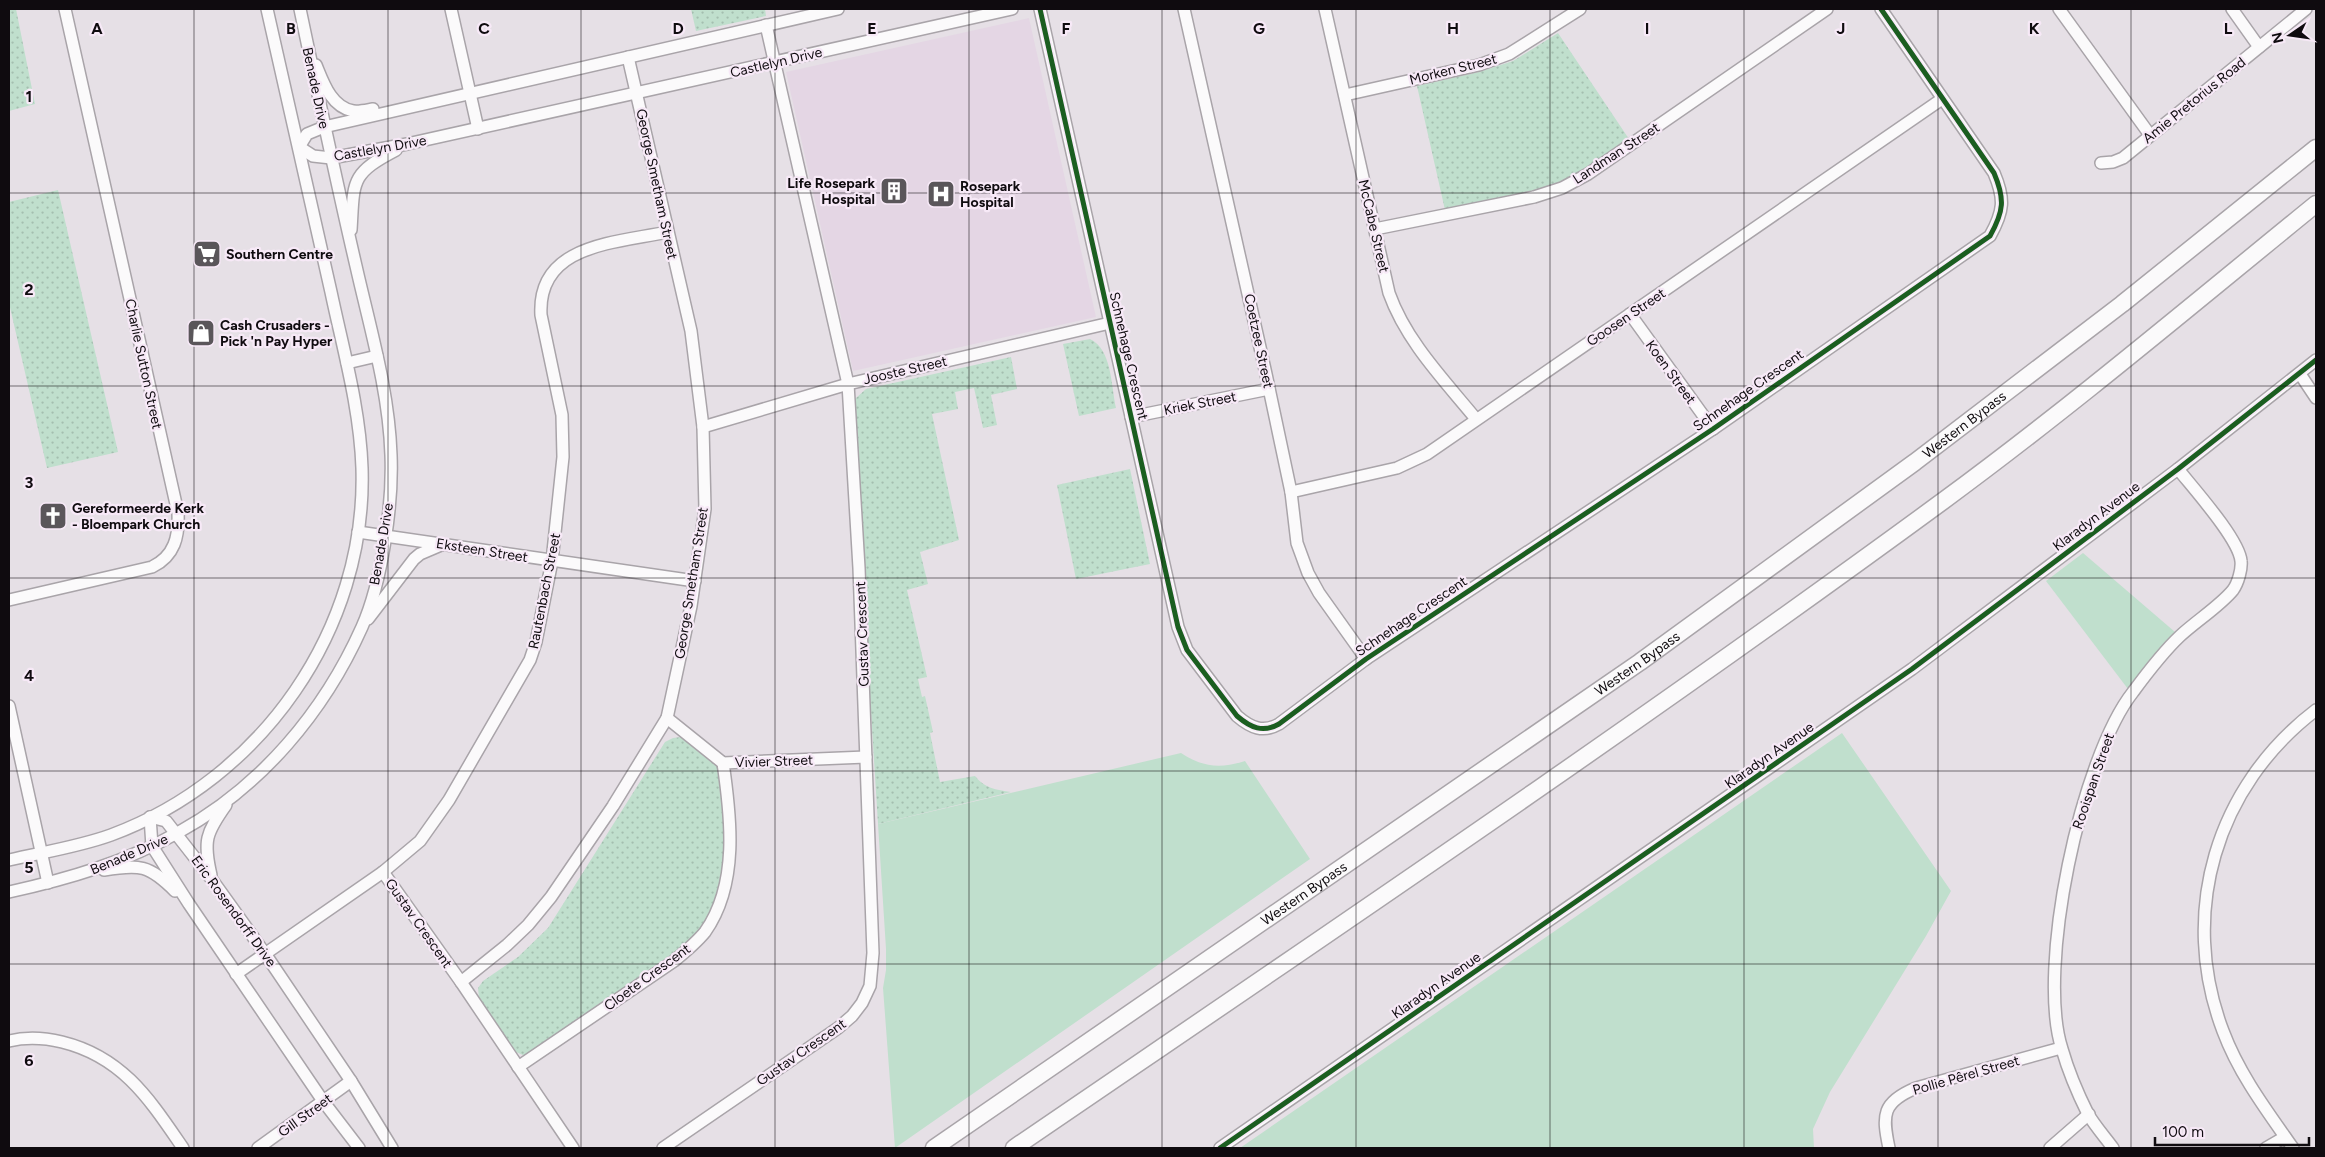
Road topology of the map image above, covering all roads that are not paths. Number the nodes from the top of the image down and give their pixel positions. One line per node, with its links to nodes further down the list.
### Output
1 (65, 9): 59 (street, Charlie Sutton Street)
2 (267, 9): 31 (street, Benade Drive)
3 (300, 9): 18 (street, Benade Drive)
4 (451, 9): 22 (street)
5 (838, 9): 17 (street)
6 (1012, 9): 16 (street, Castlelyn Drive)
7 (1040, 9): 40 (street, Schnehage Crescent)
8 (1184, 9): 46 (street, Coetzee Street)
9 (1325, 9): 24 (street, McCabe Street)
10 (1580, 9): 24 (street, Morken Street)
11 (1827, 9): 36 (street, Landman Street)
12 (1881, 9): 25 (street, Schnehage Crescent)
13 (2059, 9): 29 (street)
14 (2232, 9): 19 (street)
15 (2306, 9): 19 (street, Amie Pretorius Road)
16 (959, 14): 21 (street, Castlelyn Drive)
17 (766, 25): 20 (street); 21 (street, Gustav Crescent)
18 (306, 40): 26 (street); 27 (street, Benade Drive)
19 (2259, 47): 29 (street, Amie Pretorius Road)
20 (628, 57): 22 (street); 23 (street, George Smetham Street)
21 (774, 63): 23 (street, Castlelyn Drive); 45 (street, Gustav Crescent)
22 (470, 93): 26 (street); 28 (street)
23 (637, 93): 28 (street, Castlelyn Drive); 37 (street, George Smetham Street)
24 (1345, 95): 36 (street, McCabe Street)
25 (1942, 99): 39 (street, Goosen Street); 51 (street, Schnehage Crescent)
26 (406, 107): 27 (street)
27 (324, 127): 31 (street); 33 (street, Benade Drive)
28 (478, 129): 30 (street, Castlelyn Drive)
29 (2150, 135): 34 (street, Amie Pretorius Road)
30 (407, 144): 33 (street, Castlelyn Drive); 38 (street)
31 (299, 147): 33 (street, Castlelyn Drive); 43 (street, Benade Drive)
32 (2316, 148): 95 (highway, Western Bypass)
33 (331, 158): 38 (street, Benade Drive)
34 (2101, 163)
35 (2316, 204): 96 (highway)
36 (1375, 229): 49 (street, McCabe Street)
37 (667, 232): 50 (street, George Smetham Street); 57 (street, Rautenbach Street)
38 (350, 242): 41 (street, Benade Drive)
39 (1630, 314): 49 (street, Goosen Street); 51 (street, Koen Street)
40 (1110, 324): 45 (street, Jooste Street); 48 (street, Schnehage Crescent)
41 (376, 356): 43 (street); 55 (street, Benade Drive)
42 (2316, 360): 44 (street, Klaradyn Avenue)
43 (346, 363): 54 (street, Benade Drive)
44 (2300, 374): 47 (street); 52 (street, Klaradyn Avenue)
45 (848, 384): 50 (street, Jooste Street); 65 (street, Gustav Crescent)
46 (1269, 389): 48 (street, Kriek Street); 53 (street, Coetzee Street)
47 (2316, 398)
48 (1130, 417): 61 (street, Schnehage Crescent)
49 (1476, 419): 53 (street, Goosen Street)
50 (703, 427): 58 (street, George Smetham Street)
51 (1712, 429): 61 (street, Schnehage Crescent)
52 (2178, 469): 83 (street, Rooispan Street); 97 (street, Klaradyn Avenue)
53 (1291, 492): 61 (street, Coetzee Street)
54 (358, 532): 55 (street, Eksteen Street); 68 (street, Benade Drive)
55 (386, 536): 56 (street, Eksteen Street); 60 (street, Benade Drive)
56 (442, 544): 57 (street, Eksteen Street); 60 (street)
57 (552, 561): 58 (street, Eksteen Street); 73 (street, Rautenbach Street)
58 (695, 581): 64 (street, George Smetham Street)
59 (9, 600)
60 (362, 626): 67 (street, Benade Drive)
61 (1366, 659)
62 (9, 708): 71 (street)
63 (2316, 710): 88 (street)
64 (667, 718): 66 (street, Vivier Street); 81 (street, George Smetham Street)
65 (866, 757): 66 (street, Vivier Street); 94 (street, Gustav Crescent)
66 (723, 762): 84 (street, Cloete Crescent)
67 (232, 797): 69 (street, Benade Drive); 75 (street)
68 (150, 816): 69 (street, Eric Rosendorff Drive); 70 (street); 71 (street, Benade Drive)
69 (178, 833): 70 (street, Benade Drive); 75 (street, Eric Rosendorff Drive)
70 (152, 846): 74 (street, Benade Drive); 78 (street)
71 (41, 852): 72 (street, Benade Drive); 76 (street)
72 (9, 860)
73 (383, 872): 79 (street, Rautenbach Street); 81 (street, Gustav Crescent)
74 (83, 874): 76 (street, Benade Drive); 78 (street)
75 (212, 881): 79 (street, Eric Rosendorff Drive)
76 (48, 883): 77 (street, Benade Drive)
77 (9, 892)
78 (189, 904): 80 (street)
79 (266, 955): 80 (street, Rautenbach Street); 85 (street, Eric Rosendorff Drive)
80 (236, 974): 86 (street)
81 (461, 982): 84 (street, Gustav Crescent)
82 (9, 1041): 89 (street)
83 (2061, 1048): 87 (street, Rooispan Street); 98 (street, Pollie Pêrel Street)
84 (518, 1067): 93 (street, Gustav Crescent)
85 (352, 1081): 86 (street, Gill Street); 92 (street, Eric Rosendorff Drive)
86 (322, 1101): 90 (street, Gill Street); 91 (street)
87 (2089, 1114): 99 (street); 100 (street, Rooispan Street)
88 (2285, 1137): 101 (street); 102 (street)
89 (183, 1148)
90 (258, 1148)
91 (358, 1148)
92 (392, 1148)
93 (572, 1148)
94 (663, 1148)
95 (934, 1148)
96 (1014, 1148)
97 (1220, 1148)
98 (1889, 1148)
99 (2050, 1148)
100 (2113, 1148)
101 (2266, 1148)
102 (2292, 1148)

